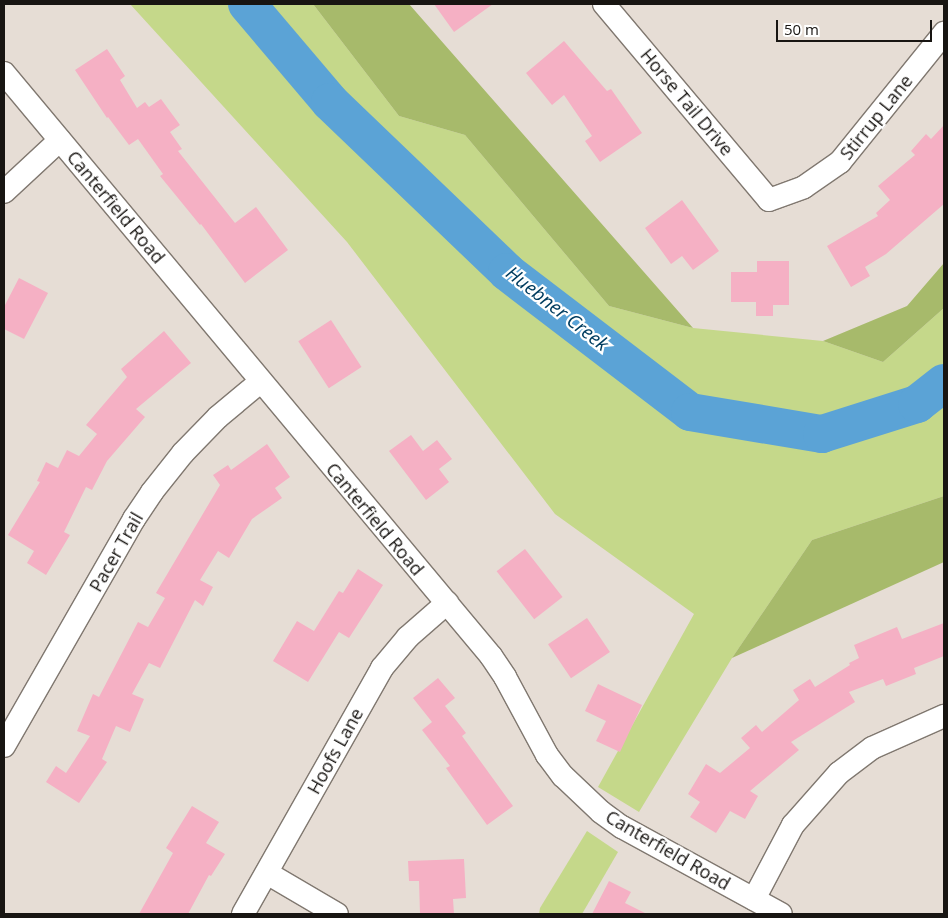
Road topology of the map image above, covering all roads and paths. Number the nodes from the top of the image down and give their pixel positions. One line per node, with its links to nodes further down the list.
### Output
1 (604, 4): 6 (street, Horse Tail Drive)
2 (944, 33): 6 (street, Stirrup Lane)
3 (4, 73): 4 (street, Canterfield Road)
4 (60, 140): 5 (street); 7 (street, Canterfield Road)
5 (4, 192)
6 (769, 200)
7 (260, 382): 8 (street, Canterfield Road); 10 (street, Pacer Trail)
8 (446, 603): 11 (street, Hoofs Lane); 12 (street, Canterfield Road)
9 (944, 716): 12 (street)
10 (4, 746)
11 (267, 873): 13 (street, Hoofs Lane); 14 (street)
12 (754, 898): 15 (street, Canterfield Road)
13 (243, 914)
14 (337, 914)
15 (781, 914)

